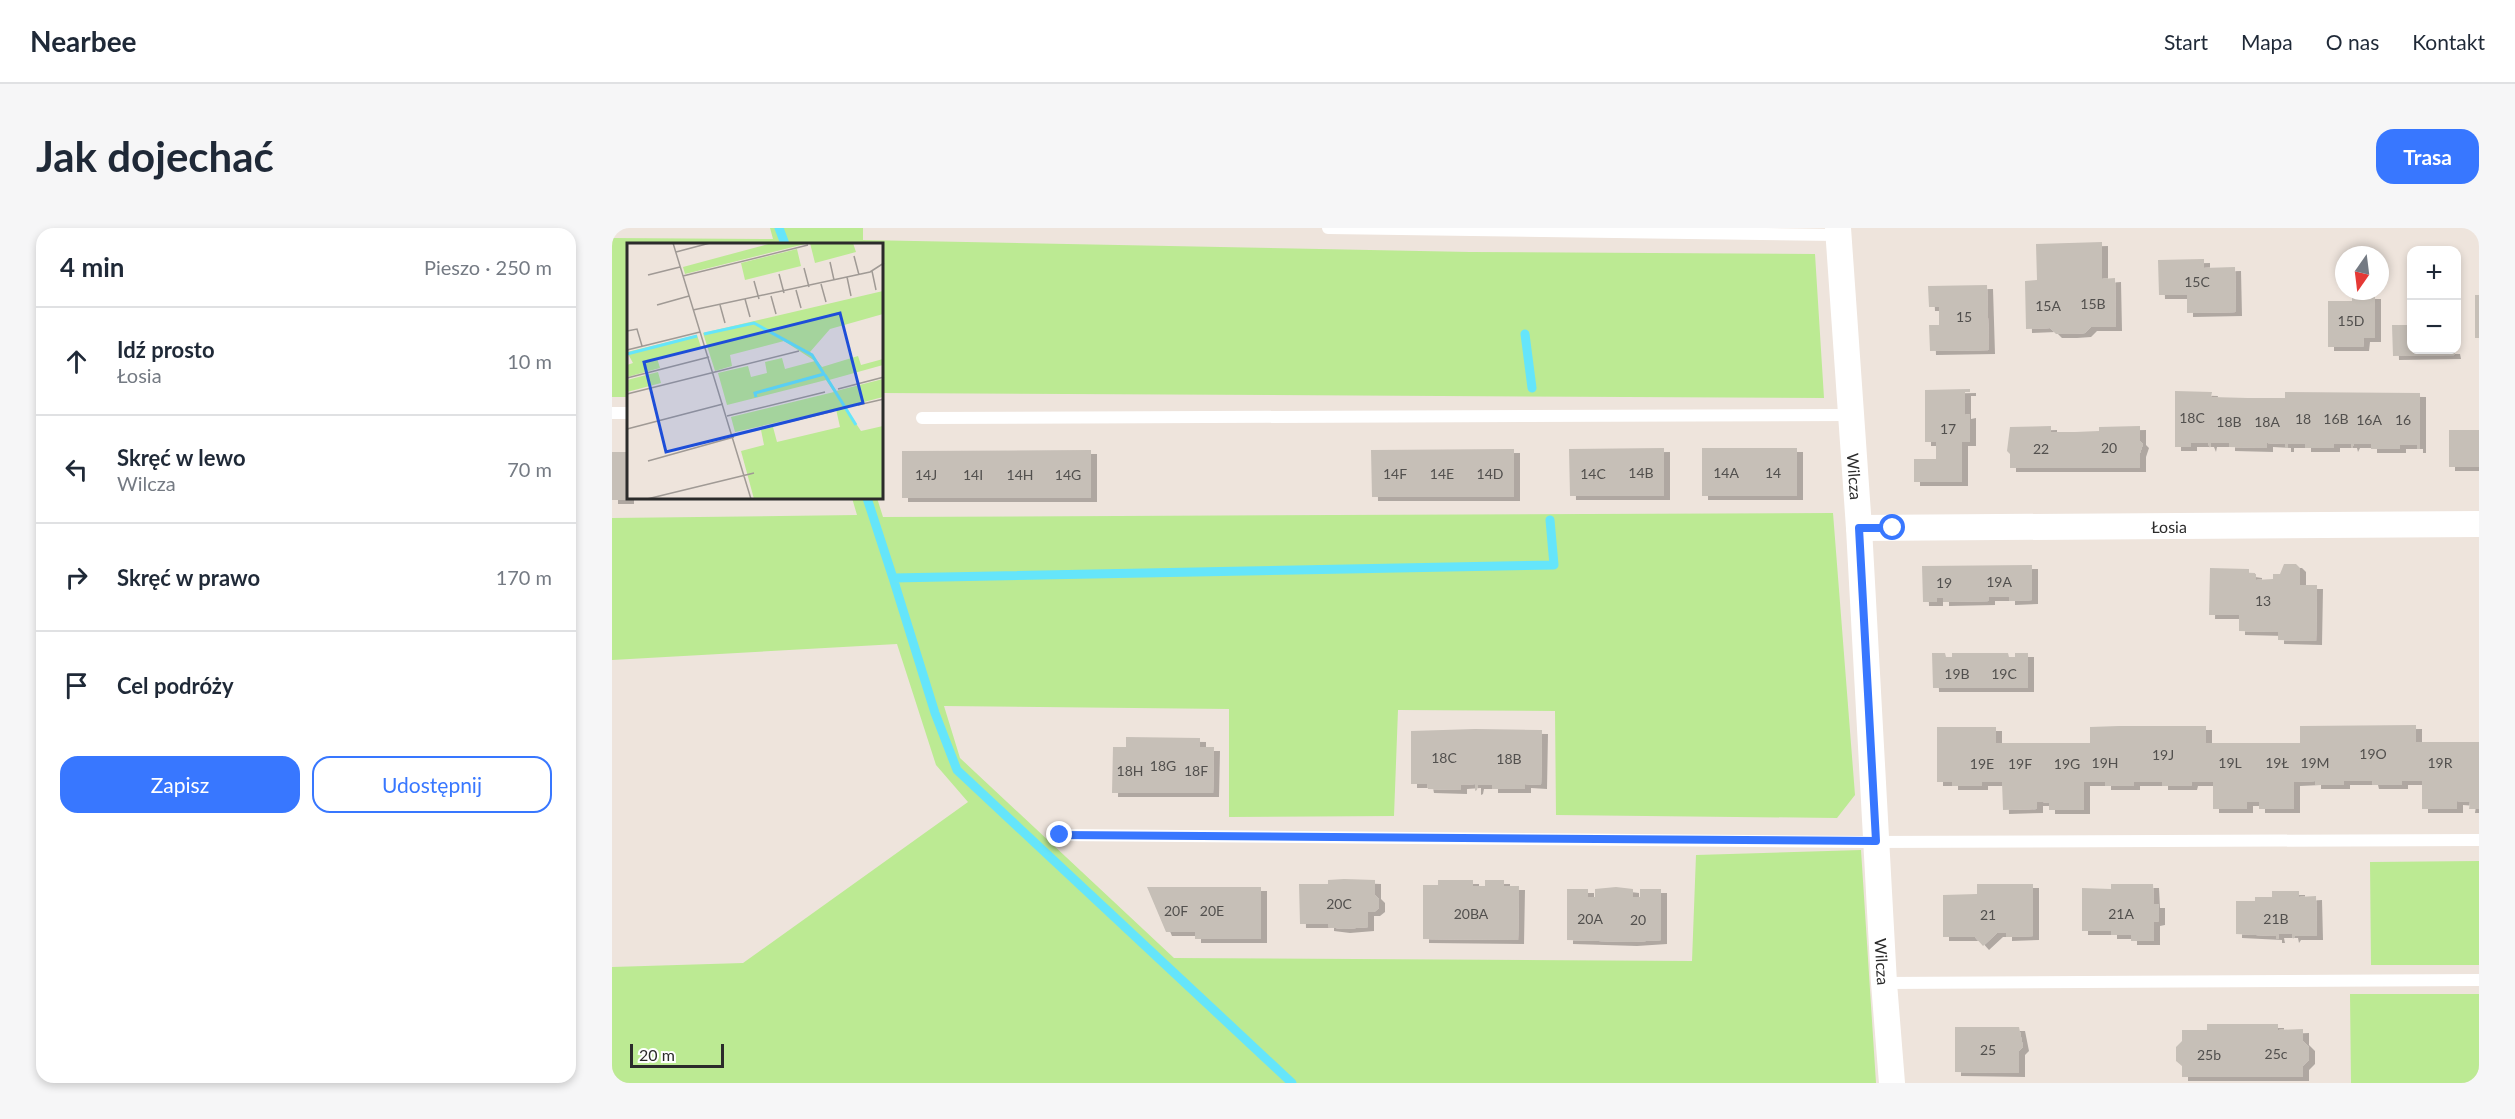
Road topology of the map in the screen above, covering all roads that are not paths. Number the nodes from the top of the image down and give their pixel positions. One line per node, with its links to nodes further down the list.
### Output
1 (1328, 228): 2 (lane)
2 (1838, 232): 3 (street, Wilcza)
3 (1851, 415): 4 (lane); 6 (street, Wilcza)
4 (922, 418)
5 (2479, 524): 6 (street, Łosia)
6 (1859, 528): 9 (street, Wilcza)
7 (1060, 835): 9 (lane)
8 (2479, 840): 9 (lane)
9 (1876, 841): 11 (street, Wilcza)
10 (2479, 980): 11 (lane)
11 (1884, 983): 12 (street, Wilcza)
12 (1892, 1083)

